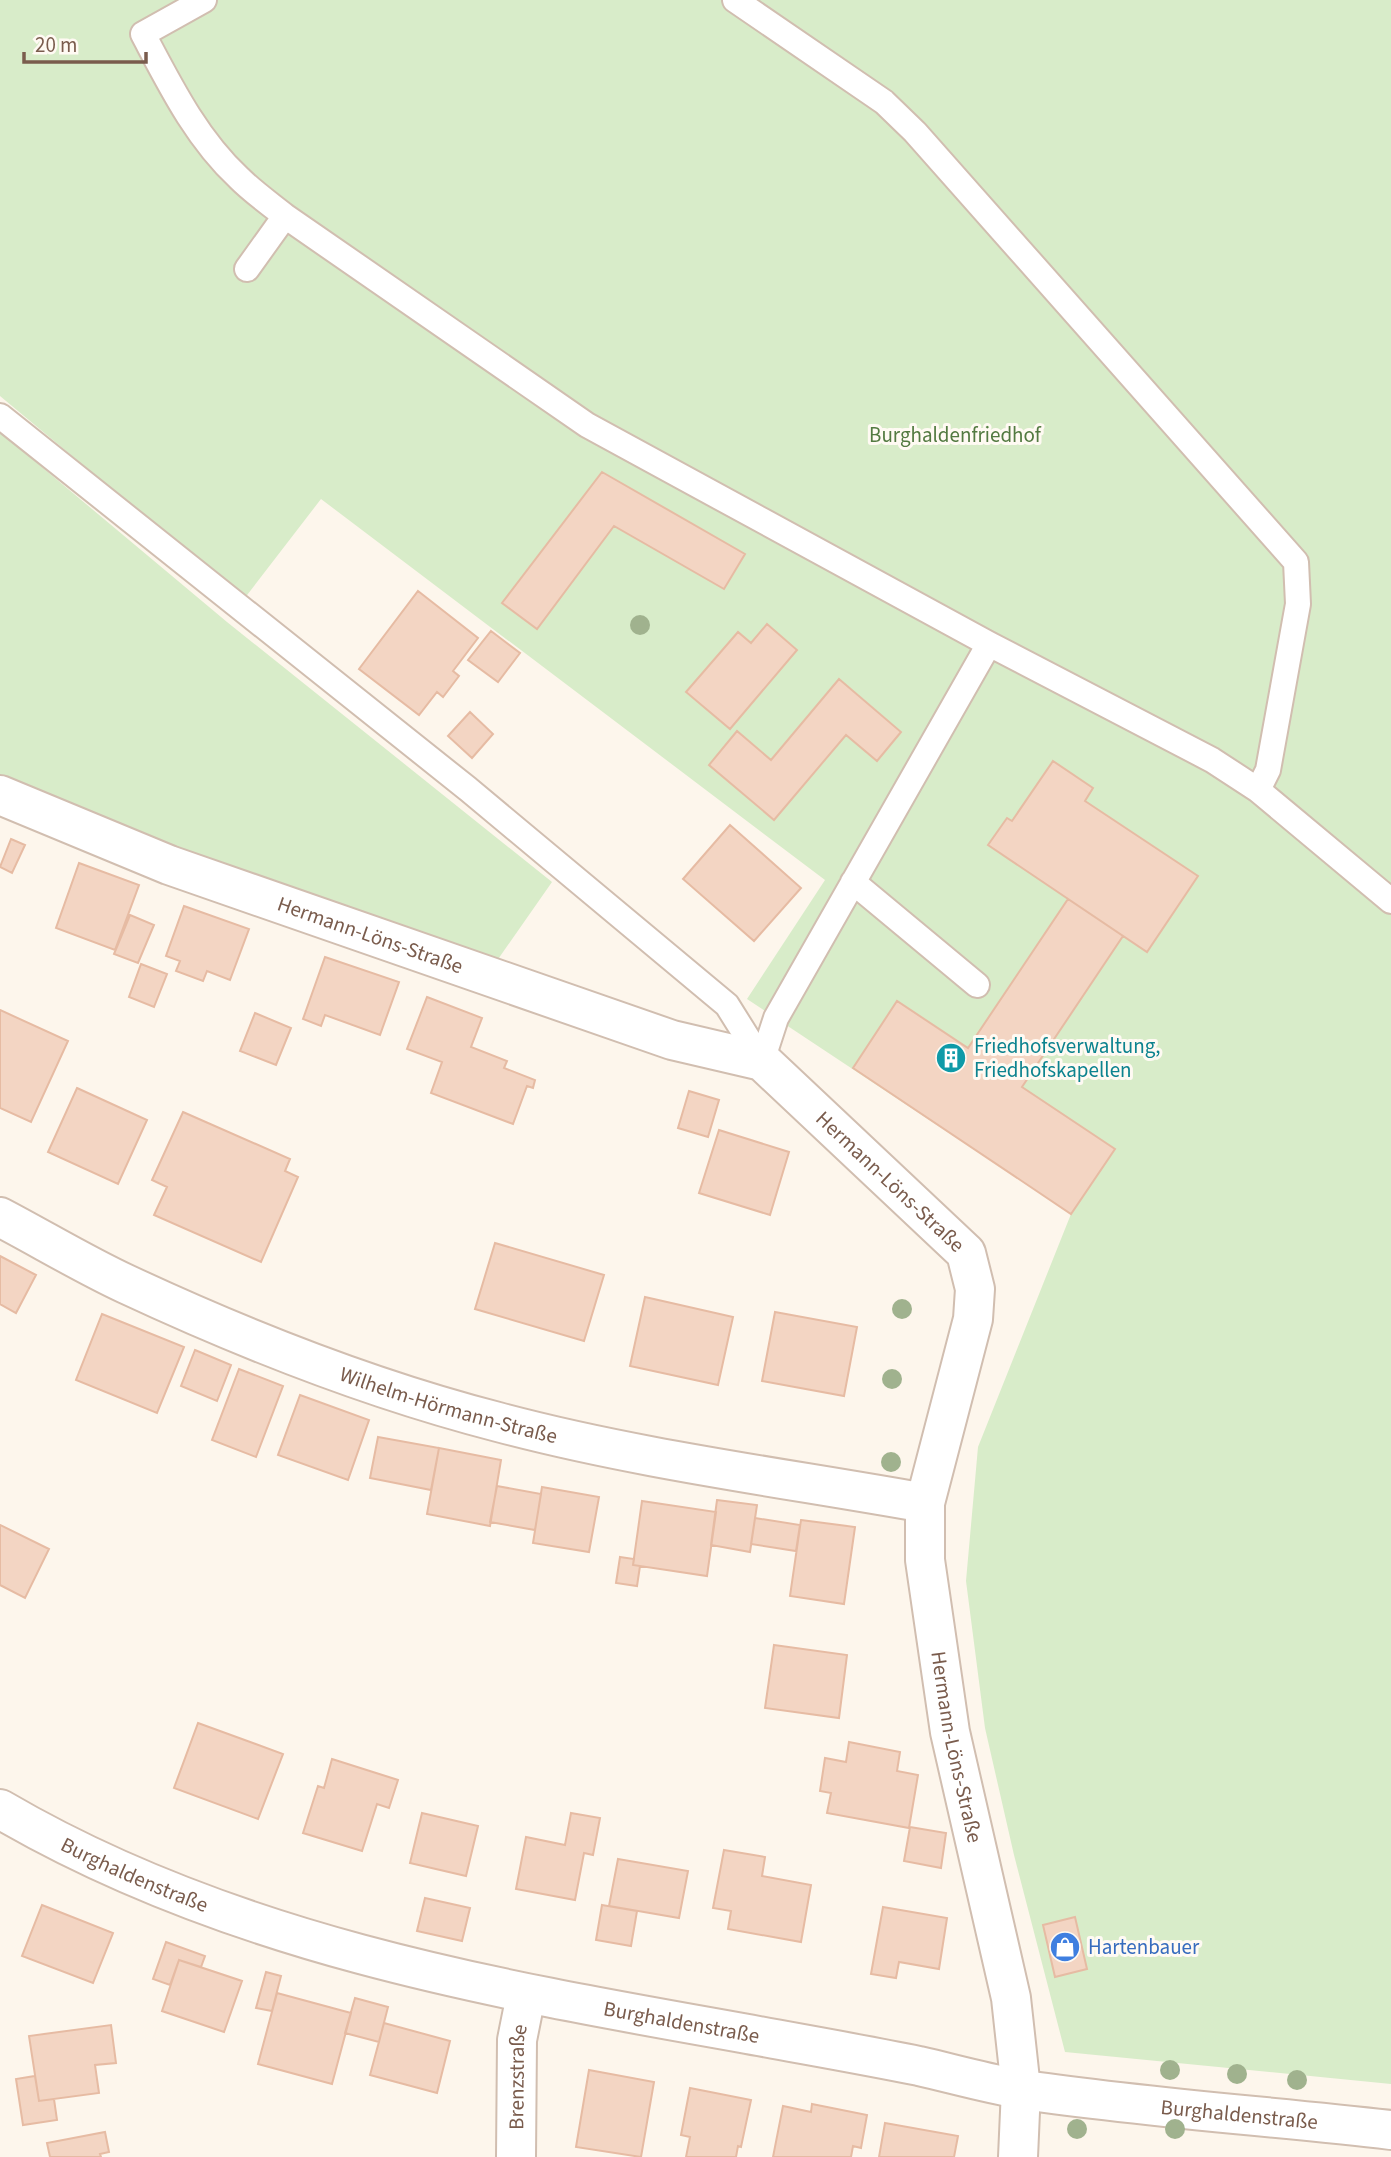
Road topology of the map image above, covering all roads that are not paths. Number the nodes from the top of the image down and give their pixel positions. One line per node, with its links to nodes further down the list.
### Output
1 (204, 0): 3 (lane)
2 (735, 0): 7 (lane)
3 (285, 216): 4 (lane); 6 (lane)
4 (247, 269)
5 (0, 416): 12 (lane)
6 (989, 644): 7 (lane); 9 (lane)
7 (1258, 790): 10 (lane)
8 (0, 795): 12 (street, Hermann-Löns-Straße)
9 (853, 883): 11 (lane); 12 (lane)
10 (1391, 901)
11 (977, 985)
12 (762, 1061): 14 (street, Hermann-Löns-Straße)
13 (0, 1217): 14 (street, Wilhelm-Hörmann-Straße)
14 (925, 1503): 17 (street, Hermann-Löns-Straße)
15 (0, 1808): 16 (street, Burghaldenstraße)
16 (526, 1995): 17 (street, Burghaldenstraße); 19 (street, Brenzstraße)
17 (1021, 2089): 18 (street, Burghaldenstraße); 20 (street, Hermann-Löns-Straße)
18 (1391, 2130)
19 (516, 2157)
20 (1018, 2157)

